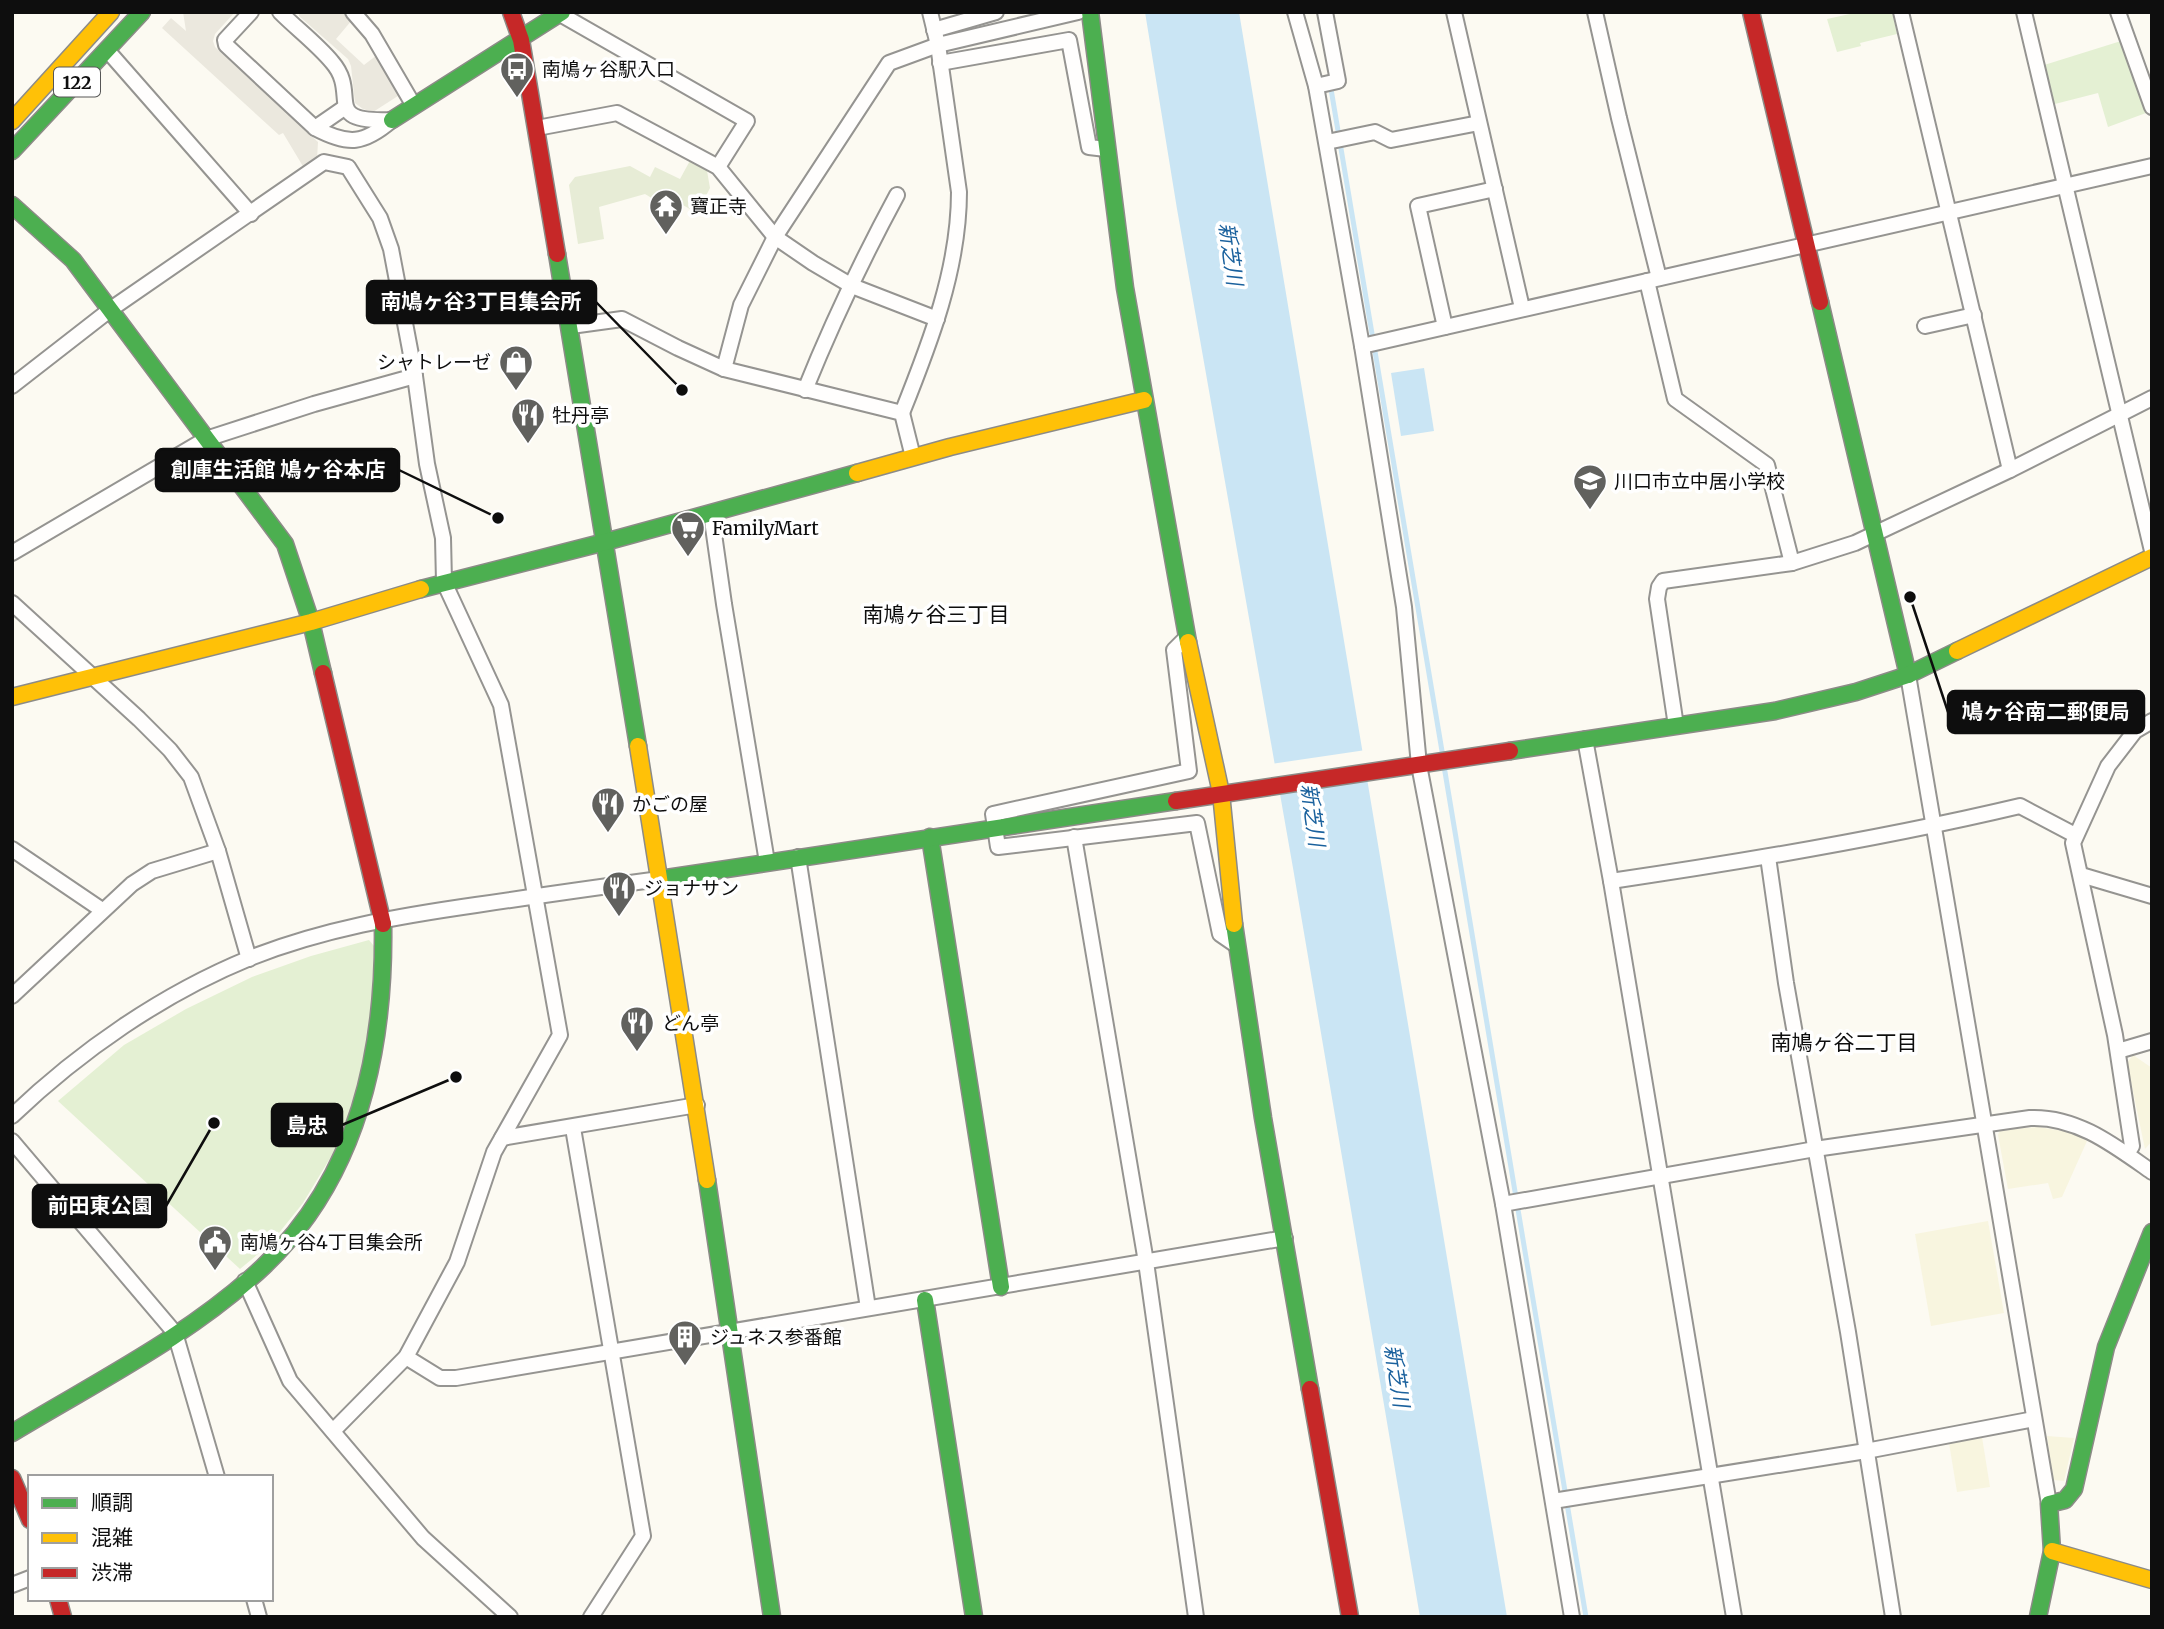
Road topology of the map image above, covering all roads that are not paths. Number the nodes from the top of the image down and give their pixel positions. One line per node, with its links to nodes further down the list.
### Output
1 (111, 12): 30 (main road, 122)
2 (142, 12): 23 (main road, 122)
3 (251, 12): 32 (street)
4 (280, 12): 28 (street)
5 (353, 12): 26 (street)
6 (511, 12): 21 (main road)
7 (930, 12): 20 (street)
8 (996, 12): 20 (street)
9 (1078, 12): 22 (street)
10 (1090, 12): 35 (main road)
11 (1295, 12): 25 (street)
12 (1325, 12): 25 (street)
13 (1454, 12): 31 (street)
14 (1595, 12): 47 (street)
15 (1751, 12): 46 (main road)
16 (1901, 12): 44 (street)
17 (2024, 12): 39 (street)
18 (2118, 12): 27 (street)
19 (561, 13): 21 (main road); 38 (street)
20 (934, 30): 22 (street)
21 (521, 40): 26 (main road); 33 (main road)
22 (938, 45): 24 (street); 45 (street)
23 (107, 50): 36 (main road, 122); 43 (street)
24 (940, 63): 35 (street); 52 (street)
25 (1316, 86): 34 (street)
26 (415, 106): 29 (main road)
27 (2152, 107)
28 (344, 108): 29 (street); 32 (street)
29 (392, 120): 32 (street)
30 (12, 121)
31 (1479, 123): 34 (street); 40 (street)
32 (315, 128)
33 (537, 128): 38 (street); 53 (main road)
34 (1327, 142): 56 (street)
35 (1106, 149): 62 (main road)
36 (12, 151)
37 (2152, 166): 39 (street)
38 (718, 167): 45 (street)
39 (2066, 186): 44 (street); 64 (street)
40 (1495, 189): 49 (street); 55 (street)
41 (897, 195): 48 (street)
42 (12, 205): 50 (main road)
43 (251, 214): 50 (street); 58 (street)
44 (1950, 214): 46 (street); 51 (street)
45 (775, 237): 48 (street); 57 (street)
46 (1806, 244): 47 (street); 69 (main road)
47 (1653, 280): 49 (street); 74 (street)
48 (852, 286): 52 (street); 60 (street)
49 (1522, 308): 55 (street)
50 (111, 309): 59 (street); 65 (main road)
51 (1974, 315): 54 (street); 67 (street)
52 (937, 318): 63 (street)
53 (571, 326): 57 (street); 70 (main road)
54 (1925, 326)
55 (1445, 327): 56 (street)
56 (1362, 346): 85 (street)
57 (724, 369): 60 (street)
58 (415, 376): 65 (street); 75 (street)
59 (12, 386)
60 (805, 390): 63 (street)
61 (2152, 398): 64 (street)
62 (1144, 400): 66 (main road); 78 (main road)
63 (902, 413): 66 (street)
64 (2118, 414): 67 (street); 71 (street)
65 (206, 439): 72 (street); 77 (main road)
66 (913, 457): 68 (main road)
67 (2010, 470): 69 (street)
68 (711, 513): 70 (main road); 96 (street)
69 (1873, 535): 74 (street); 79 (main road)
70 (605, 542): 75 (main road); 98 (main road)
71 (2152, 551)
72 (12, 553)
73 (2152, 557): 79 (main road)
74 (1792, 564): 83 (street)
75 (444, 582): 77 (main road); 100 (street)
76 (12, 603): 80 (street)
77 (311, 622): 80 (main road); 103 (main road)
78 (1187, 637): 86 (main road); 88 (street)
79 (1908, 675): 83 (main road); 87 (street)
80 (94, 676): 81 (main road); 93 (street)
81 (12, 697)
82 (2152, 721): 89 (street)
83 (1676, 726): 84 (main road)
84 (1585, 739): 85 (main road); 99 (street)
85 (1413, 765): 86 (main road); 119 (street)
86 (1226, 793): 88 (main road); 104 (main road)
87 (1933, 827): 89 (street); 95 (street); 111 (street)
88 (994, 828): 90 (main road); 91 (street)
89 (2075, 835): 97 (street)
90 (929, 838): 94 (main road); 124 (main road)
91 (1074, 838): 104 (street); 122 (street)
92 (12, 849): 102 (street)
93 (218, 851): 102 (street); 105 (street)
94 (797, 857): 96 (main road); 126 (street)
95 (1768, 857): 99 (street); 115 (street)
96 (767, 862): 98 (main road)
97 (2081, 875): 101 (street); 108 (street)
98 (660, 879): 100 (street); 109 (main road)
99 (1611, 881): 118 (street)
100 (537, 896): 103 (street); 113 (street)
101 (2152, 896)
102 (102, 910): 106 (street)
103 (383, 919): 105 (street); 123 (main road)
104 (1236, 945): 121 (main road)
105 (249, 959): 110 (street)
106 (12, 996)
107 (2152, 1041): 108 (street)
108 (2118, 1051): 116 (street)
109 (697, 1105): 112 (street); 127 (main road)
110 (12, 1116)
111 (1983, 1123): 115 (street); 116 (street); 131 (street)
112 (573, 1128): 113 (street); 129 (street)
113 (502, 1138): 130 (street)
114 (12, 1141): 128 (street)
115 (1815, 1149): 118 (street); 134 (street)
116 (2127, 1154): 117 (street)
117 (2152, 1172)
118 (1660, 1178): 119 (street); 136 (street)
119 (1503, 1204): 138 (street)
120 (2152, 1232): 139 (main road)
121 (1285, 1238): 122 (street); 148 (main road)
122 (1146, 1262): 124 (street); 147 (street)
123 (245, 1281): 128 (main road); 132 (street)
124 (1000, 1287): 125 (street)
125 (925, 1300): 126 (street); 146 (main road)
126 (868, 1308): 127 (street)
127 (732, 1332): 129 (street); 145 (main road)
128 (175, 1333): 133 (main road); 135 (street)
129 (613, 1350): 130 (street); 144 (street)
130 (405, 1357): 132 (street)
131 (2034, 1419): 134 (street); 139 (street)
132 (333, 1431): 143 (street)
133 (12, 1433)
134 (1866, 1451): 136 (street); 151 (street)
135 (217, 1475)
136 (1711, 1476): 138 (street); 150 (street)
137 (12, 1478): 140 (main road)
138 (1553, 1500): 149 (street)
139 (2049, 1504): 141 (main road)
140 (28, 1515)
141 (2052, 1551): 142 (main road); 152 (main road)
142 (2152, 1580)
143 (510, 1617)
144 (592, 1617)
145 (772, 1617)
146 (974, 1617)
147 (1195, 1617)
148 (1350, 1617)
149 (1572, 1617)
150 (1734, 1617)
151 (1893, 1617)
152 (2038, 1617)

